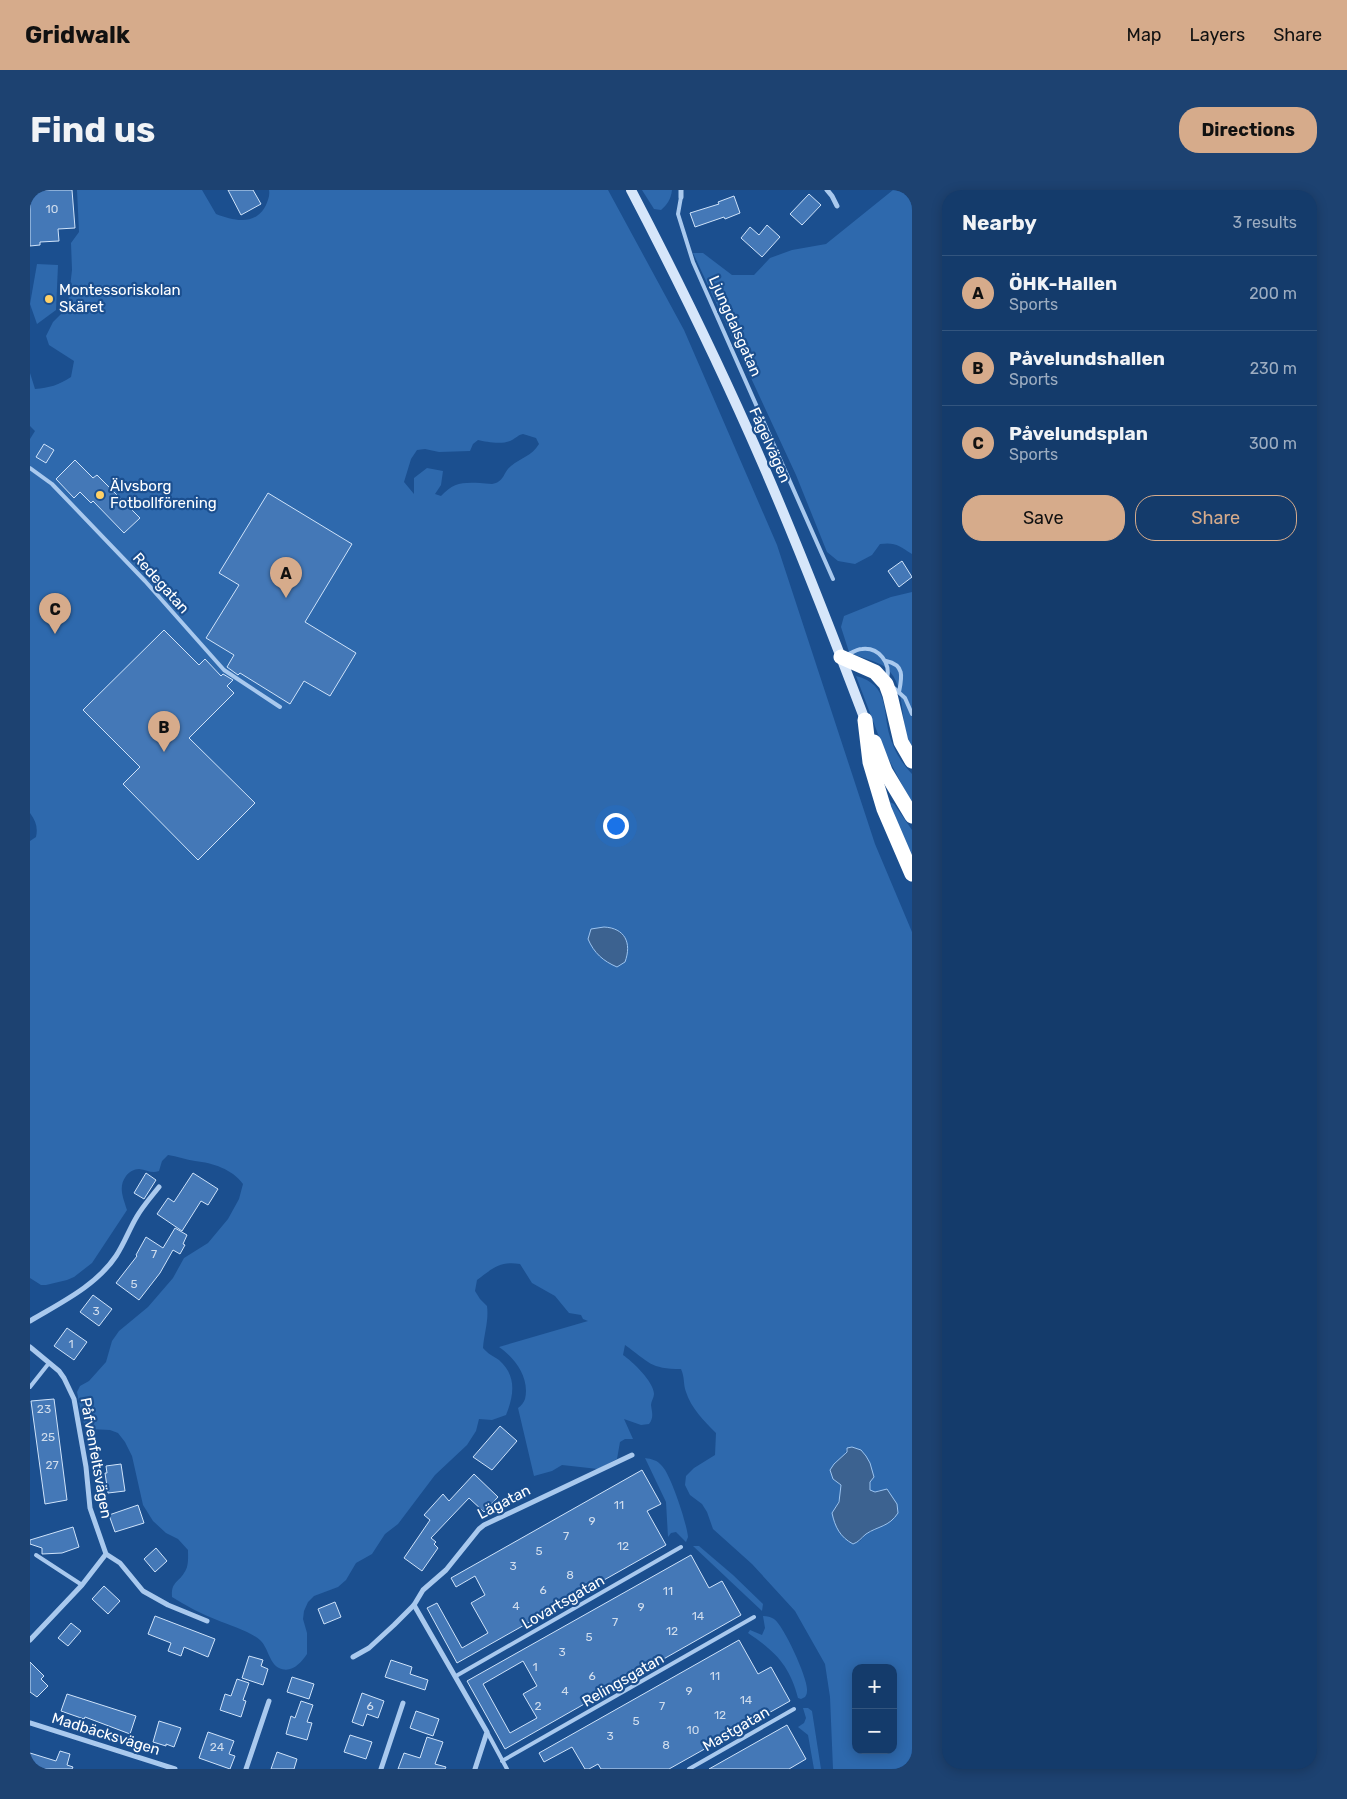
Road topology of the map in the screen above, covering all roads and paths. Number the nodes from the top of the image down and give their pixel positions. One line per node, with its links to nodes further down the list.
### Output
1 (631, 190): 8 (street, Fågelvägen)
2 (681, 190): 4 (street, Ljungdalsgatan)
3 (827, 190): 5 (street)
4 (681, 197): 7 (lane, Ljungdalsgatan)
5 (837, 206)
6 (30, 468): 12 (lane, Redegatan)
7 (833, 579)
8 (841, 657): 9 (lane); 10 (highway); 14 (street, Fågelvägen)
9 (886, 661): 10 (lane); 11 (lane)
10 (886, 684): 11 (lane); 15 (highway)
11 (899, 692): 13 (lane)
12 (280, 707)
13 (912, 714)
14 (865, 720): 16 (highway); 17 (highway)
15 (912, 761)
16 (912, 816)
17 (912, 874)
18 (159, 1187): 19 (street)
19 (30, 1321)
20 (30, 1347): 21 (street, Påfvenfeltsvägen)
21 (49, 1363): 22 (lane); 25 (street, Påfvenfeltsvägen)
22 (30, 1387)
23 (632, 1455): 28 (street, Lägatan)
24 (681, 1547): 35 (lane, Lovartsgatan)
25 (106, 1554): 27 (street); 30 (street)
26 (36, 1555): 27 (lane)
27 (82, 1585): 32 (street)
28 (414, 1605): 34 (street, Lägatan); 35 (street)
29 (754, 1617): 41 (lane, Relingsgatan)
30 (207, 1621)
31 (30, 1630): 32 (lane)
32 (35, 1635): 33 (street)
33 (30, 1640)
34 (353, 1656)
35 (456, 1676): 40 (street)
36 (269, 1701): 43 (street)
37 (403, 1703): 44 (street)
38 (794, 1709): 47 (lane, Mastgatan)
39 (30, 1723): 42 (street, Madbäcksvägen)
40 (487, 1732): 41 (lane); 45 (street)
41 (502, 1761): 46 (lane)
42 (175, 1769)
43 (246, 1769)
44 (381, 1769)
45 (475, 1769)
46 (507, 1769)
47 (689, 1769)

